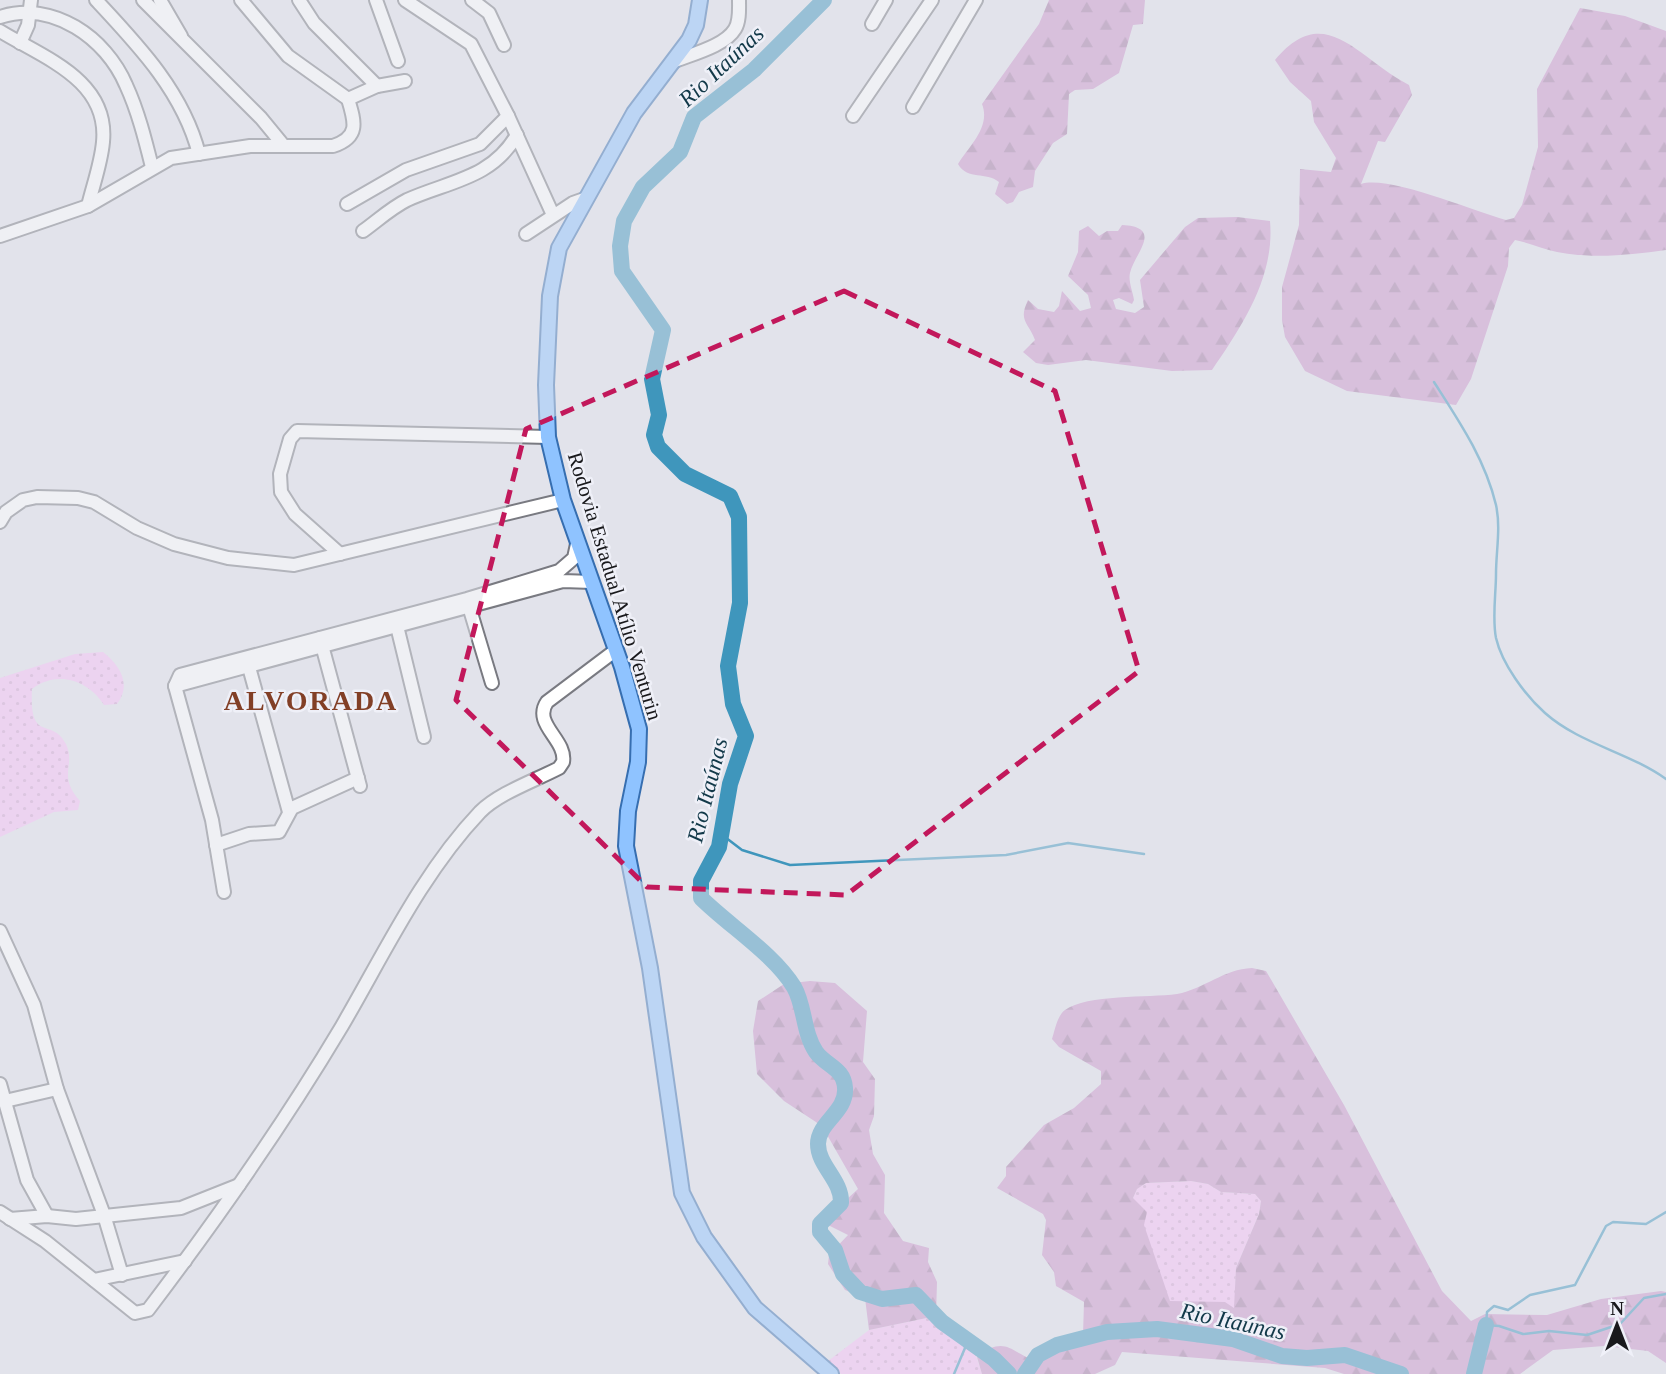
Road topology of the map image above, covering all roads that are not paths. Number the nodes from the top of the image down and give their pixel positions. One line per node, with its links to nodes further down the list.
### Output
1 (96, 0): 31 (street)
2 (143, 0): 19 (street)
3 (159, 0): 19 (street)
4 (241, 0): 25 (street)
5 (299, 0): 24 (street)
6 (376, 0): 21 (street)
7 (405, 0): 27 (street)
8 (472, 0): 20 (street)
9 (699, 0): 22 (main road, Rodovia Estadual Atílio Venturin)
10 (739, 0): 22 (street)
11 (886, 0): 16 (street)
12 (932, 0): 28 (street)
13 (976, 0): 26 (street)
14 (31, 4): 15 (street); 18 (street); 32 (street)
15 (0, 17)
16 (873, 24)
17 (0, 31): 18 (street)
18 (20, 43): 35 (street)
19 (184, 43): 30 (street)
20 (504, 45)
21 (398, 61)
22 (675, 61): 33 (main road, Rodovia Estadual Atílio Venturin)
23 (405, 81): 24 (street)
24 (377, 86): 25 (street)
25 (348, 99): 30 (street)
26 (914, 107)
27 (508, 116): 29 (street); 34 (street)
28 (853, 116)
29 (517, 135): 36 (street); 37 (street)
30 (284, 146): 31 (street)
31 (199, 154): 32 (street)
32 (152, 167): 35 (street)
33 (587, 198): 36 (street); 40 (main road, Rodovia Estadual Atílio Venturin)
34 (347, 204)
35 (88, 206): 39 (street)
36 (553, 215): 38 (street)
37 (363, 231)
38 (526, 234)
39 (0, 236)
40 (548, 437): 41 (main road, Rodovia Estadual Atílio Venturin); 44 (street)
41 (563, 500): 43 (main road, Rodovia Estadual Atílio Venturin); 44 (street)
42 (0, 522): 44 (street)
43 (577, 544): 45 (main road, Rodovia Estadual Atílio Venturin); 46 (street)
44 (340, 554)
45 (592, 582): 46 (street); 49 (main road, Rodovia Estadual Atílio Venturin)
46 (469, 603): 47 (street); 53 (street)
47 (396, 622): 48 (street); 54 (street)
48 (321, 642): 50 (street); 55 (street)
49 (616, 650): 51 (street); 52 (main road, Rodovia Estadual Atílio Venturin)
50 (247, 662): 55 (street); 56 (street)
51 (598, 667): 52 (street); 62 (street)
52 (622, 667): 69 (main road, Rodovia Estadual Atílio Venturin)
53 (492, 683)
54 (424, 737)
55 (289, 812): 56 (street)
56 (216, 845): 57 (street)
57 (224, 892)
58 (0, 930): 60 (street)
59 (0, 1084): 61 (street)
60 (57, 1089): 61 (street); 65 (street)
61 (5, 1101): 64 (street)
62 (241, 1184): 65 (street); 66 (street)
63 (5, 1216): 64 (street); 68 (street)
64 (47, 1216): 65 (street)
65 (104, 1216): 67 (street)
66 (185, 1261): 67 (street); 68 (street)
67 (122, 1275): 68 (street)
68 (94, 1280)
69 (831, 1374)

